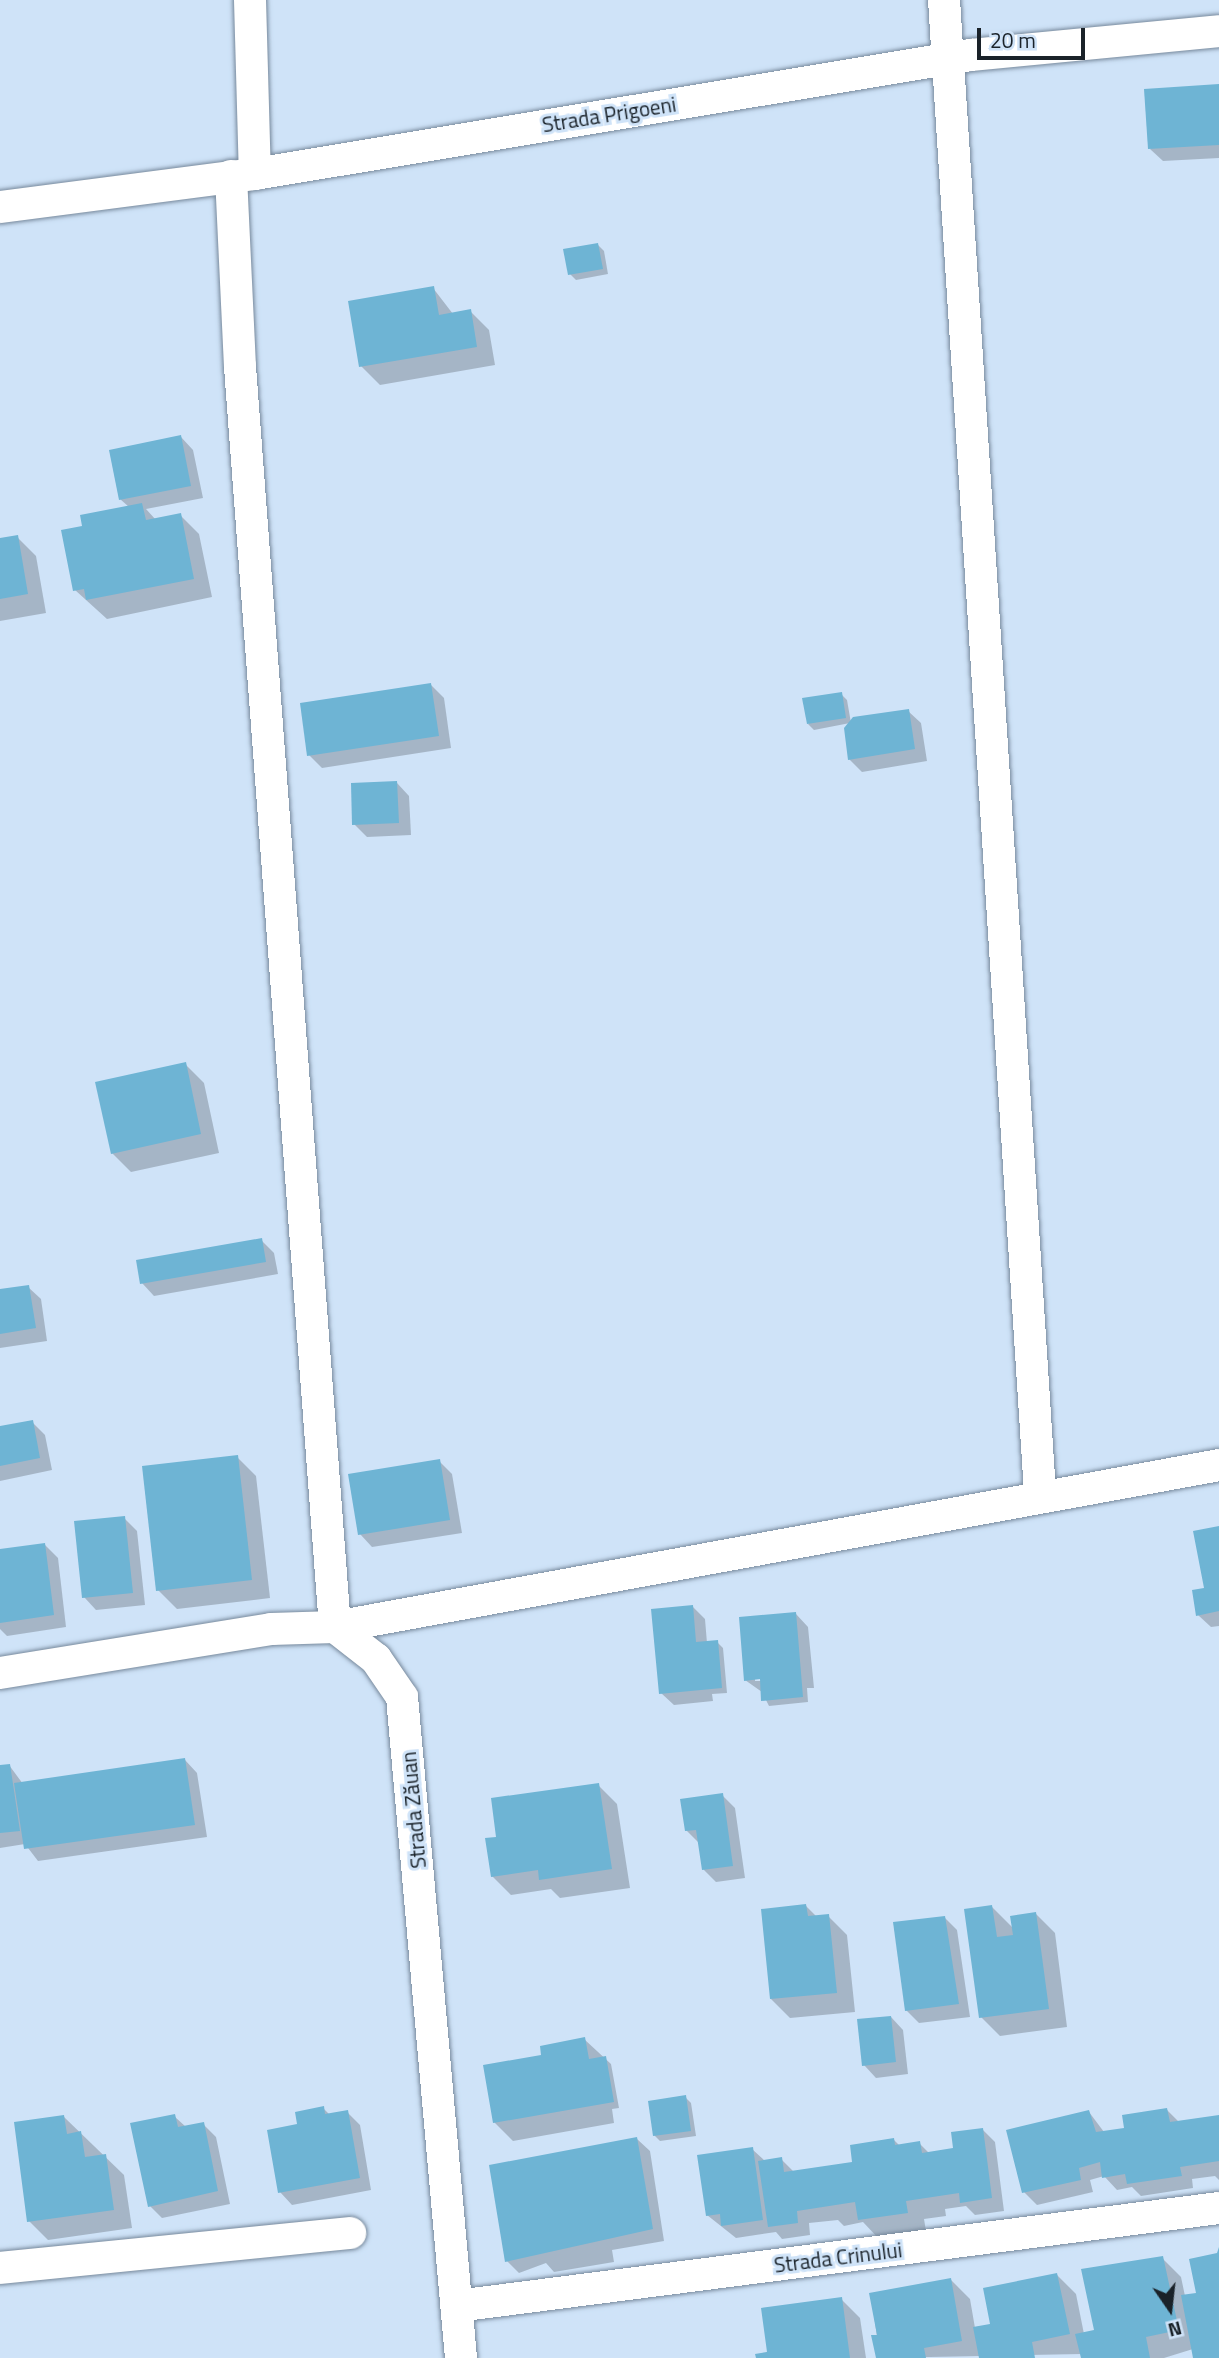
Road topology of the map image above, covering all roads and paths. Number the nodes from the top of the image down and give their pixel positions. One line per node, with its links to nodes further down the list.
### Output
1 (250, 0): 5 (street)
2 (944, 0): 4 (street)
3 (1219, 32): 4 (street, Strada Prigoeni)
4 (946, 59): 5 (street, Strada Prigoeni); 8 (street)
5 (243, 175): 6 (street, Strada Prigoeni); 9 (street)
6 (0, 207)
7 (1219, 1465): 8 (street)
8 (1040, 1494): 9 (street)
9 (335, 1627): 10 (street); 14 (street, Strada Zăuan)
10 (0, 1673)
11 (1219, 2208): 14 (street, Strada Crinului)
12 (349, 2233): 13 (street)
13 (0, 2268)
14 (457, 2306): 15 (street, Strada Zăuan)
15 (461, 2358)

